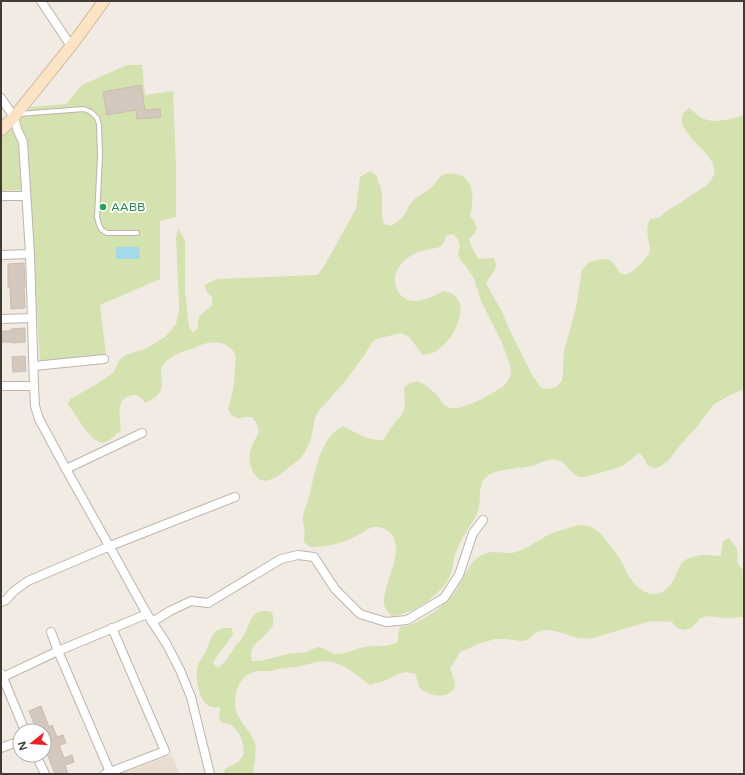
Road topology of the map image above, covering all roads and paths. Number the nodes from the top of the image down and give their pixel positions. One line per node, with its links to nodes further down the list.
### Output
1 (41, 1): 3 (street)
2 (104, 1): 3 (street)
3 (71, 46): 5 (street)
4 (1, 98): 5 (street)
5 (15, 116): 6 (street); 8 (street); 9 (lane)
6 (1, 130)
7 (1, 196): 8 (street)
8 (26, 196): 10 (street)
9 (137, 233)
10 (30, 254): 11 (street); 12 (street)
11 (1, 255)
12 (32, 318): 13 (street); 15 (street)
13 (1, 319)
14 (104, 359): 15 (street)
15 (34, 366): 17 (street)
16 (1, 386): 17 (street)
17 (34, 386): 19 (street)
18 (142, 433): 19 (street)
19 (66, 469): 22 (street)
20 (235, 497): 22 (street)
21 (483, 520): 25 (street)
22 (110, 546): 23 (street); 24 (street)
23 (1, 602)
24 (146, 614): 25 (street); 26 (street)
25 (152, 622): 36 (street)
26 (112, 628): 28 (street); 34 (street)
27 (51, 632): 28 (street)
28 (58, 651): 29 (street); 34 (street)
29 (2, 676): 30 (street)
30 (22, 723)
31 (12, 744): 32 (street)
32 (1, 748)
33 (39, 763): 35 (street)
34 (107, 773)
35 (44, 774)
36 (210, 774)

